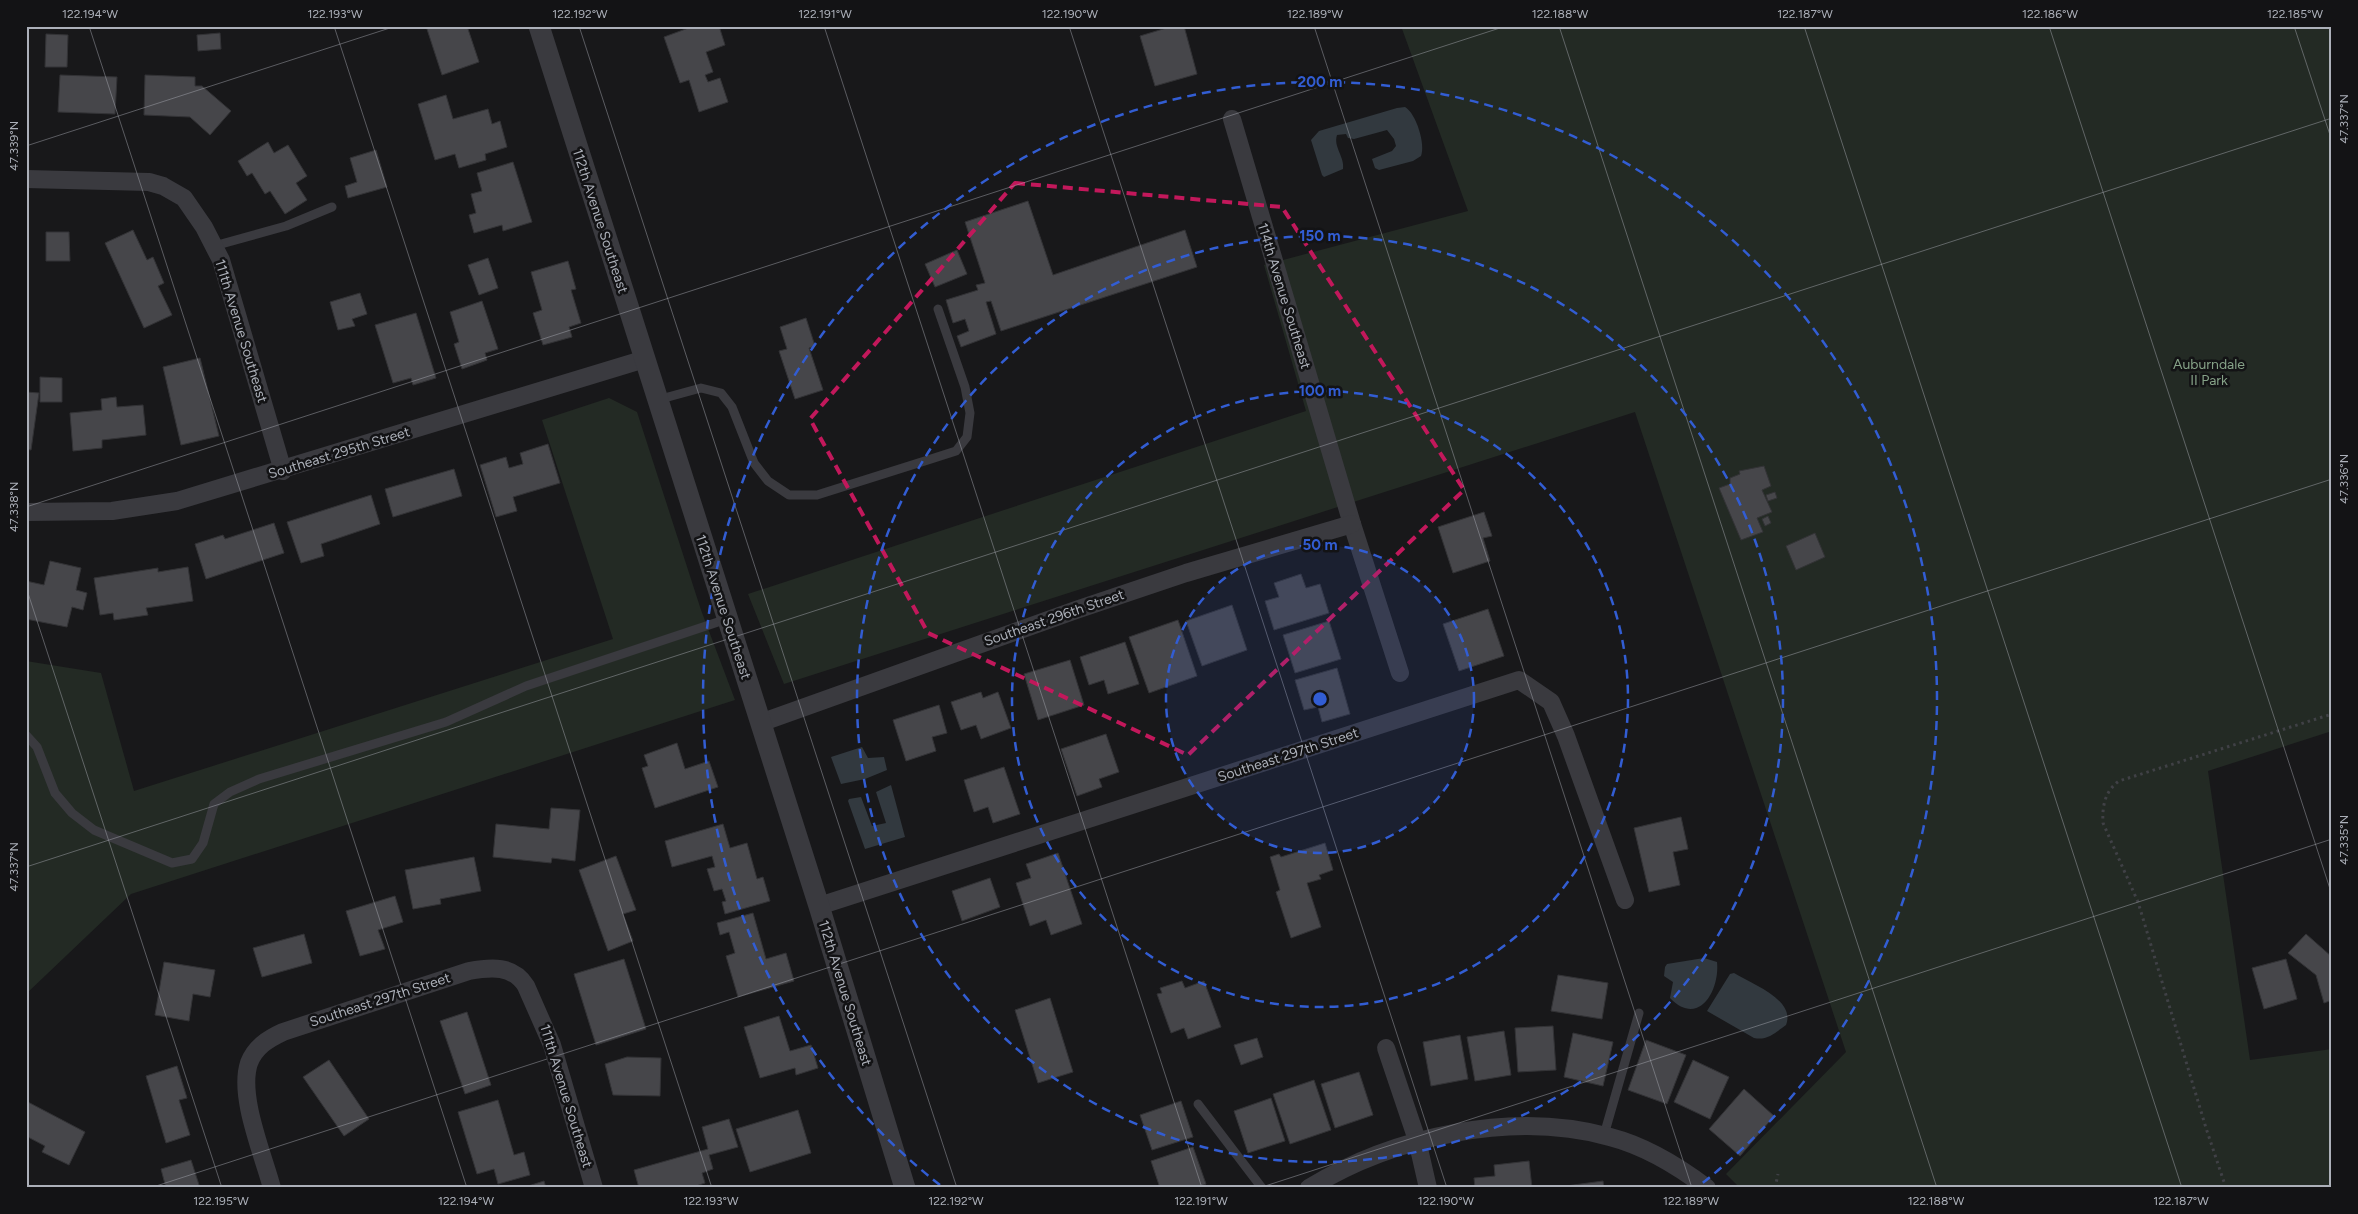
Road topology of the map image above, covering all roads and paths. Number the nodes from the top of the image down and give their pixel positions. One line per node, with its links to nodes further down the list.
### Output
1 (539, 26): 7 (street, 112th Avenue Southeast)
2 (1232, 118): 11 (street, 114th Avenue Southeast)
3 (26, 179): 5 (street, 111th Avenue Southeast)
4 (332, 208): 5 (lane)
5 (214, 246): 9 (street, 111th Avenue Southeast)
6 (938, 310): 8 (lane)
7 (645, 359): 8 (street, 112th Avenue Southeast); 9 (street, Southeast 295th Street)
8 (657, 400): 12 (street, 112th Avenue Southeast)
9 (283, 471): 10 (street, Southeast 295th Street)
10 (26, 512)
11 (1352, 524): 13 (street, 114th Avenue Southeast); 15 (street, Southeast 296th Street)
12 (727, 619): 15 (street, 112th Avenue Southeast); 16 (lane)
13 (1400, 673)
14 (2332, 714): 34 (path)
15 (760, 723): 18 (street, 112th Avenue Southeast)
16 (26, 735)
17 (1625, 900): 18 (street, Southeast 297th Street)
18 (819, 906): 26 (street, 112th Avenue Southeast)
19 (522, 979): 27 (street, Southeast 297th Street); 28 (street, 111th Avenue Southeast)
20 (1639, 1013): 23 (lane)
21 (1386, 1048): 24 (street)
22 (1198, 1104): 29 (lane)
23 (1604, 1135): 24 (street); 32 (street)
24 (1417, 1140): 30 (street); 31 (street)
25 (1778, 1174): 33 (path)
26 (900, 1186)
27 (272, 1188)
28 (594, 1188)
29 (1262, 1188)
30 (1309, 1188)
31 (1428, 1188)
32 (1707, 1188)
33 (1775, 1188)
34 (2226, 1188)

